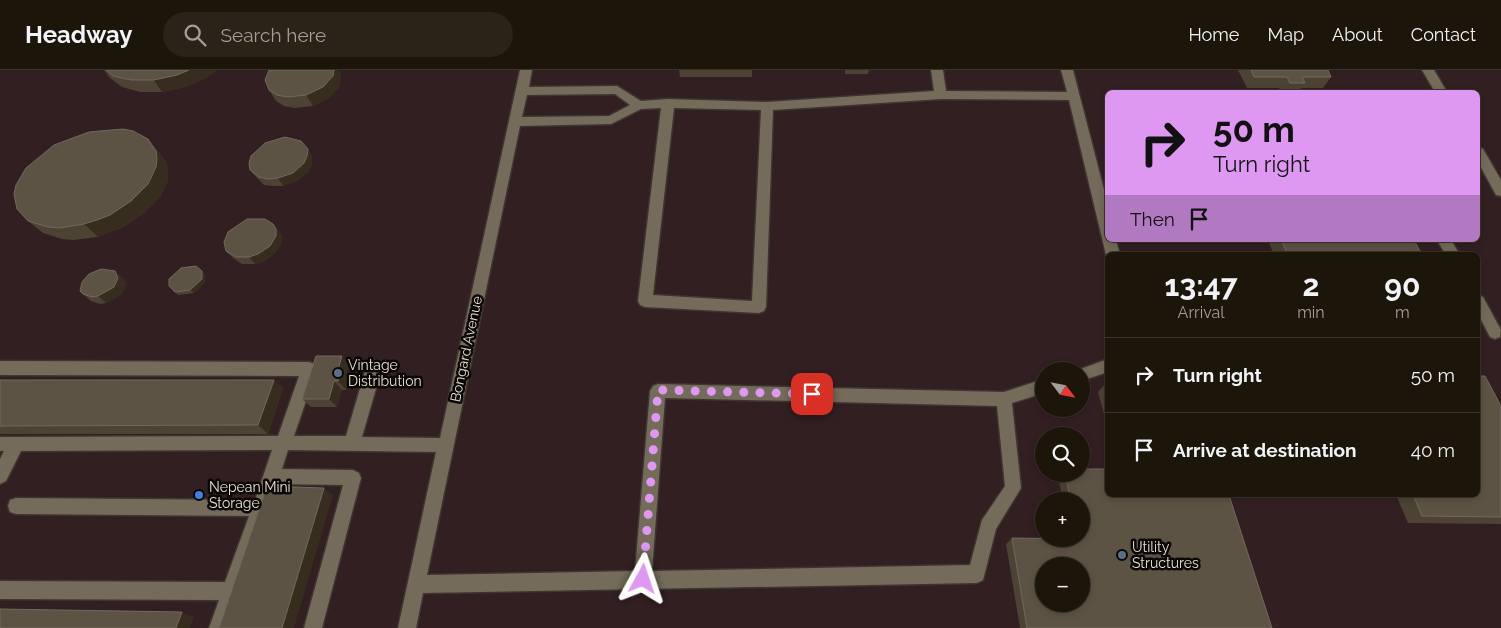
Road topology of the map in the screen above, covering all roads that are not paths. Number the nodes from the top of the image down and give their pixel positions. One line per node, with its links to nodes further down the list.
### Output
1 (526, 70): 6 (street, Bongard Avenue)
2 (938, 70): 7 (street)
3 (1067, 70): 8 (street)
4 (1428, 70): 5 (street)
5 (1440, 90)
6 (521, 91): 10 (street); 12 (street, Bongard Avenue)
7 (941, 96): 8 (street); 11 (street)
8 (1074, 96): 15 (street)
9 (668, 104): 10 (street); 11 (street); 11 (street)
10 (639, 105): 12 (street)
11 (767, 106)
12 (514, 122): 27 (street, Bongard Avenue)
13 (1480, 155): 14 (street)
14 (1501, 191)
15 (1105, 222)
16 (1480, 305): 17 (street)
17 (1495, 334)
18 (1105, 365): 21 (street)
19 (0, 368): 24 (street)
20 (374, 368): 26 (street)
21 (1090, 371)
22 (1035, 389): 23 (street)
23 (1004, 398): 32 (street); 32 (street)
24 (282, 443): 25 (street); 26 (street); 29 (street)
25 (8, 444): 28 (street)
26 (352, 444): 27 (street)
27 (445, 445): 33 (street, Bongard Avenue)
28 (0, 476)
29 (271, 476): 31 (street); 37 (street)
30 (16, 506): 31 (street)
31 (260, 508): 35 (street)
32 (643, 579): 33 (street)
33 (416, 584): 38 (street, Bongard Avenue)
34 (0, 590): 35 (street)
35 (231, 591): 36 (street)
36 (218, 628)
37 (313, 628)
38 (407, 628)

